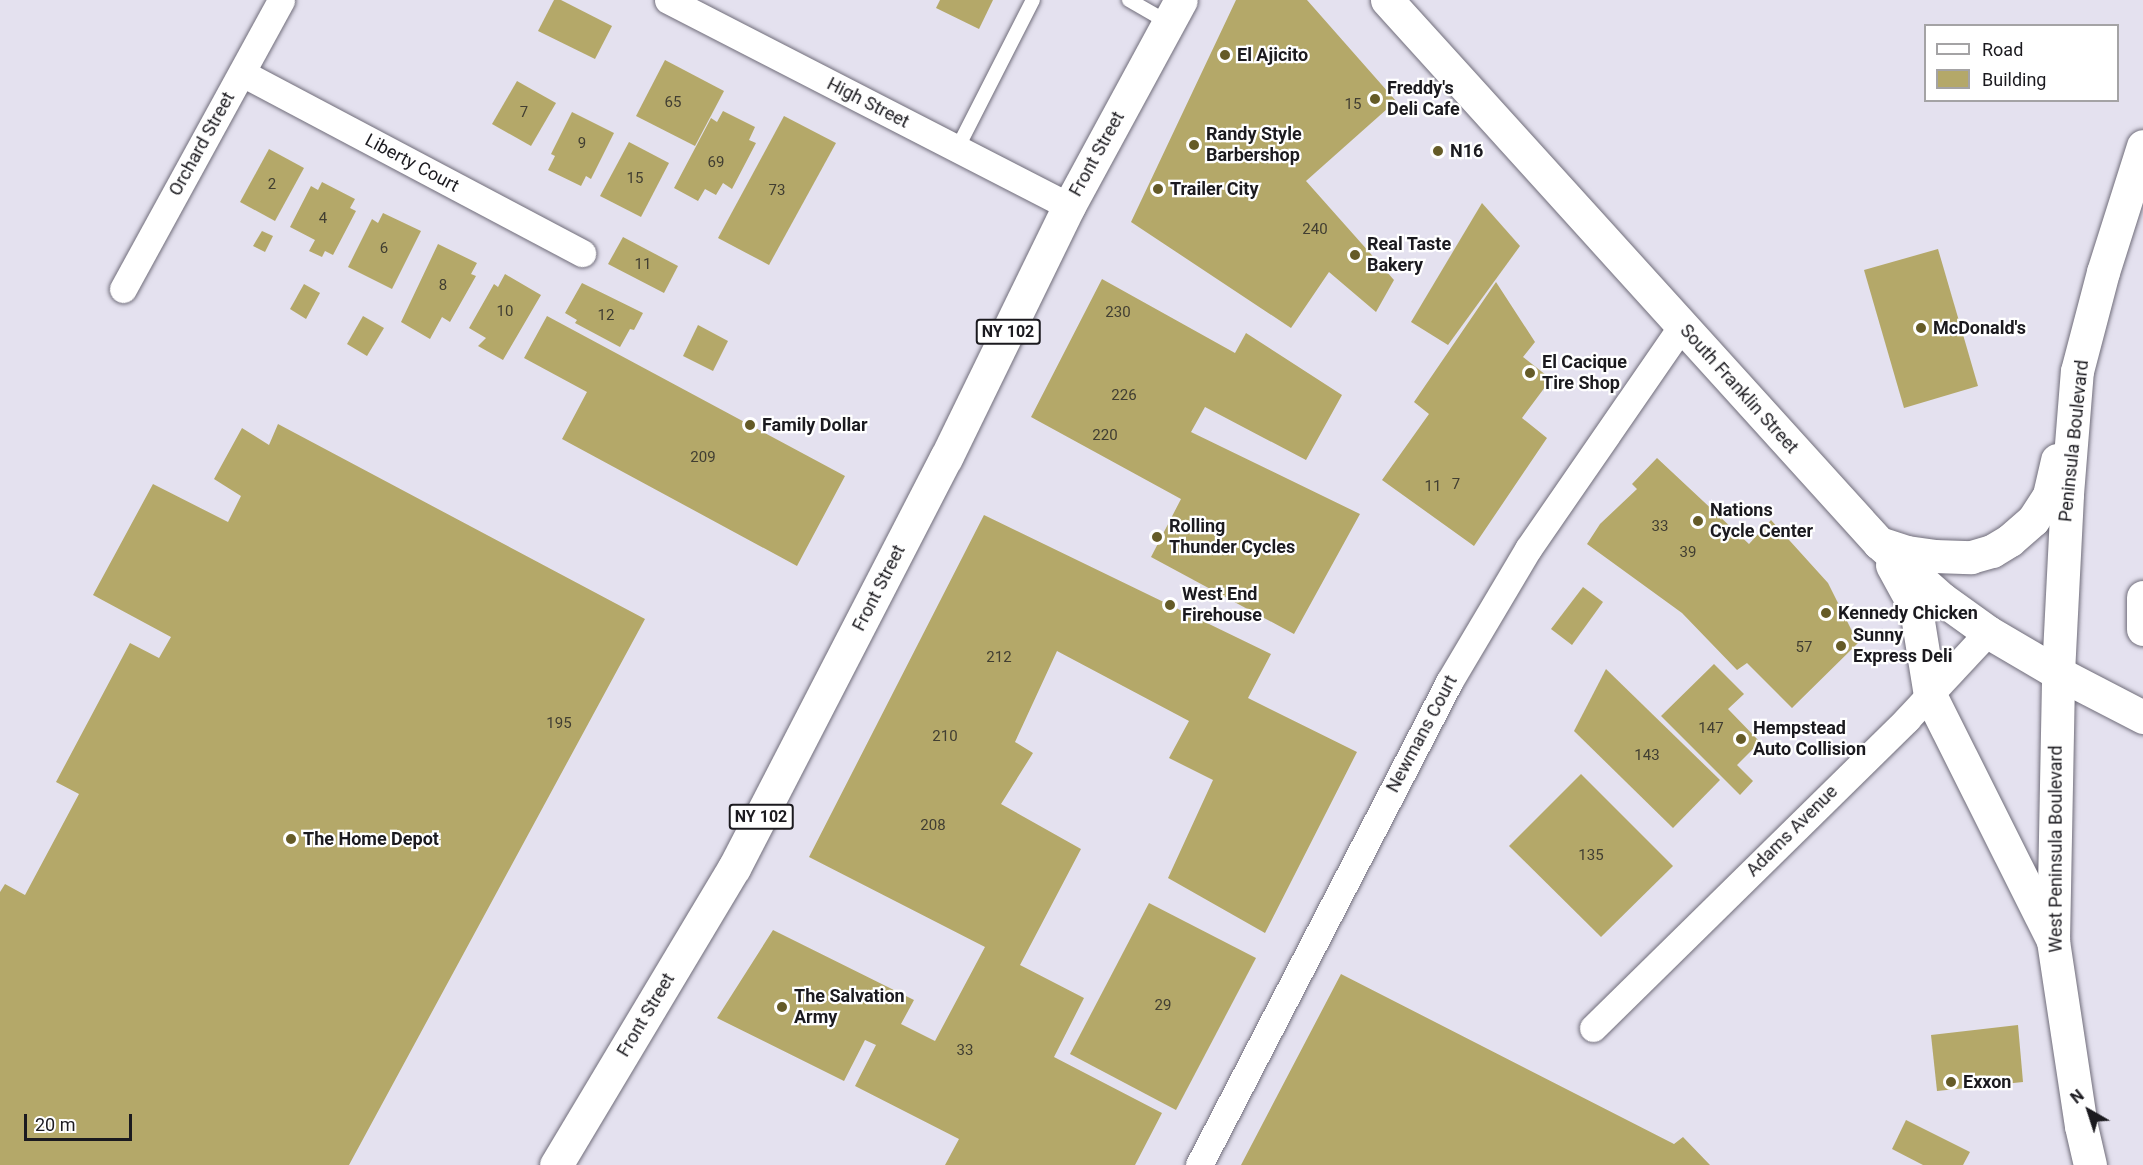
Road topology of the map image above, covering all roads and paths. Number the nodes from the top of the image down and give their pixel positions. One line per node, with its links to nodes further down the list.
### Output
1 (281, 0): 7 (street, Orchard Street)
2 (668, 0): 9 (street, High Street)
3 (1033, 0): 9 (lane)
4 (1129, 0): 6 (lane)
5 (1387, 0): 13 (main road, South Franklin Street)
6 (1175, 12): 10 (main road, Front Street / NY 102)
7 (242, 73): 11 (street, Liberty Court); 12 (street, Orchard Street)
8 (2143, 146): 14 (main road, Peninsula Boulevard)
9 (957, 148): 10 (street, High Street)
10 (1069, 206): 24 (main road, Front Street / NY 102)
11 (582, 253)
12 (123, 289)
13 (1682, 326): 15 (main road, South Franklin Street); 25 (street, Newmans Court)
14 (2078, 371): 15 (main road); 19 (main road, Peninsula Boulevard)
15 (1880, 543): 18 (main road, South Franklin Street); 20 (main road)
16 (2143, 597): 17 (main road)
17 (2143, 629)
18 (1988, 632): 19 (main road, South Franklin Street); 20 (street, Adams Avenue)
19 (2058, 673): 21 (main road, South Franklin Street); 22 (main road, West Peninsula Boulevard)
20 (1930, 695): 22 (main road); 23 (street, Adams Avenue)
21 (2143, 717)
22 (2053, 941): 26 (main road, West Peninsula Boulevard)
23 (1593, 1028)
24 (556, 1165)
25 (1199, 1165)
26 (2090, 1165)

